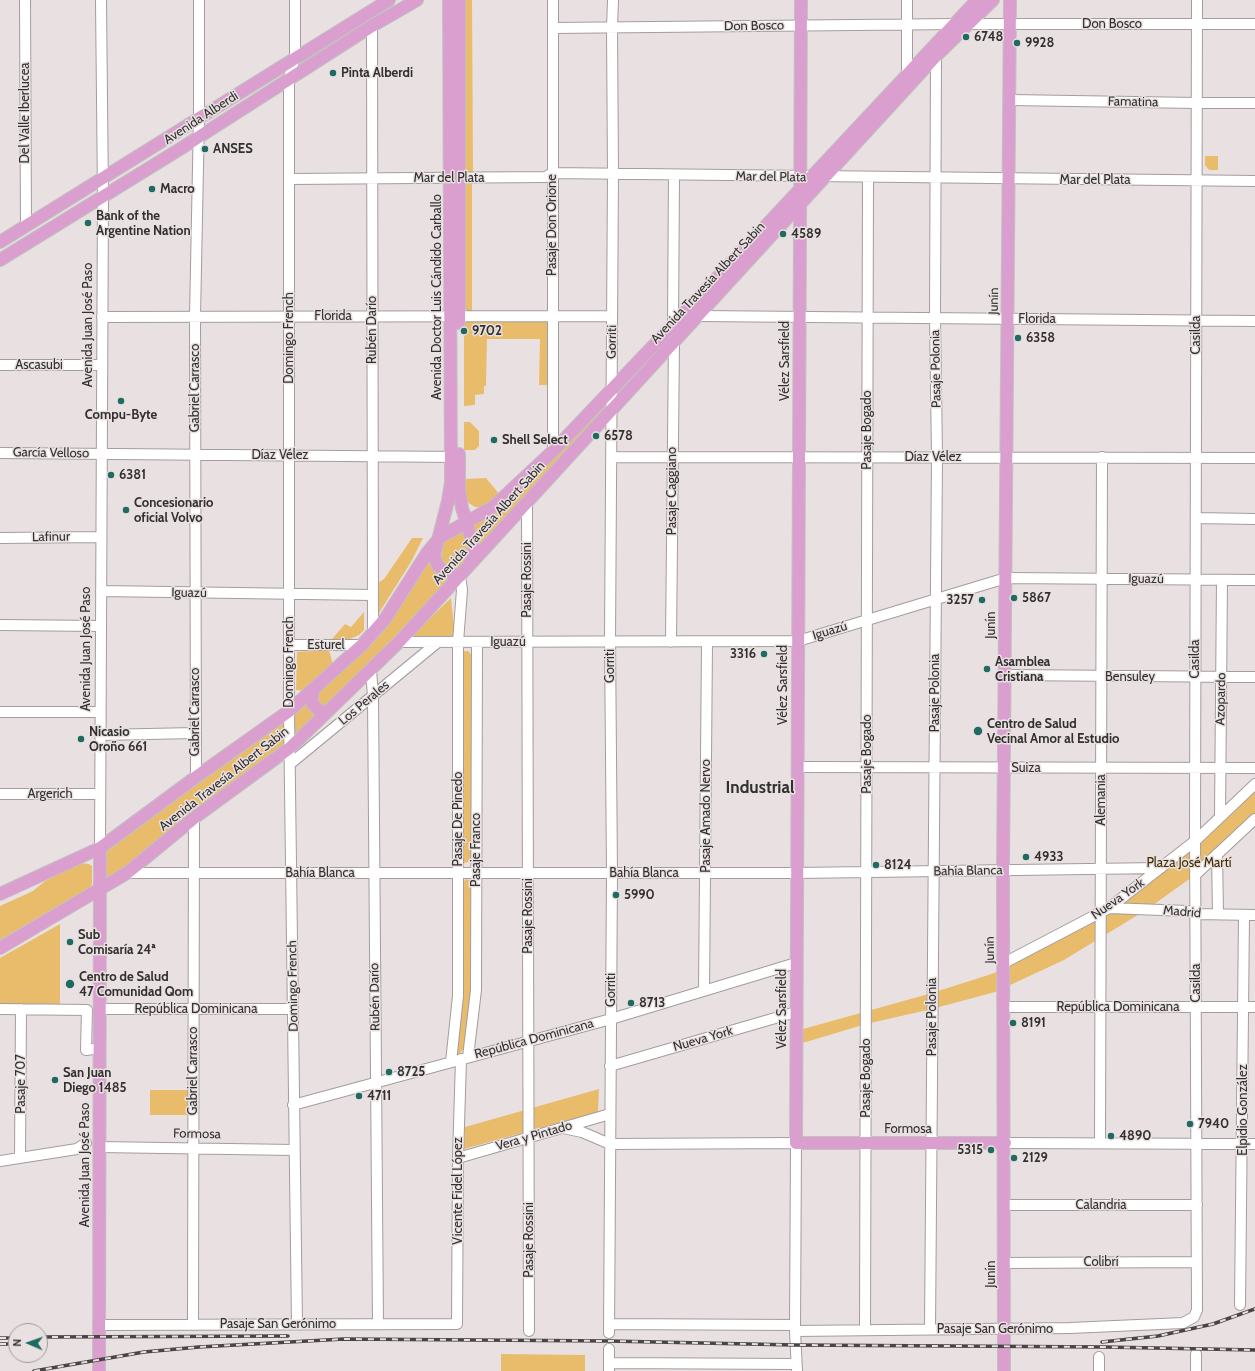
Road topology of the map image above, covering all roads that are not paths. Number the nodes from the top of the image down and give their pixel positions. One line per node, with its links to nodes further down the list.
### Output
1 (25, 0): 52 (street, Del Valle Iberlucea)
2 (101, 0): 39 (street, Avenida Juan José Paso)
3 (199, 0): 34 (street, Gabriel Carrasco)
4 (295, 0): 28 (street, Domingo French)
5 (388, 0): 28 (main road, Avenida Alberdi)
6 (417, 0): 23 (main road, Avenida Alberdi)
7 (449, 0): 40 (main road, Avenida Doctor Luis Cándido Carballo)
8 (459, 0): 40 (main road, Avenida Doctor Luis Cándido Carballo)
9 (553, 0): 25 (street, Pasaje Don Orione)
10 (613, 0): 26 (street, Gorriti)
11 (801, 0): 24 (main road, Vélez Sarsfield)
12 (907, 0): 17 (street)
13 (977, 0): 18 (main road, Avenida Travesía Albert Sabin)
14 (993, 0): 19 (main road, Avenida Travesía Albert Sabin)
15 (1010, 0): 20 (main road, Junín)
16 (1197, 0): 21 (street, Casilda)
17 (907, 23): 18 (street, Don Bosco); 24 (street, Don Bosco); 29 (street)
18 (954, 24): 29 (main road, Avenida Travesía Albert Sabin)
19 (969, 24): 20 (street, Don Bosco); 27 (main road, Avenida Travesía Albert Sabin)
20 (1010, 24): 21 (street, Don Bosco); 31 (main road, Junín)
21 (1197, 24): 22 (street, Don Bosco); 33 (street, Casilda)
22 (1255, 24)
23 (372, 26): 30 (main road, Avenida Alberdi); 41 (street, Rubén Darío)
24 (801, 26): 26 (street, Don Bosco); 47 (main road, Vélez Sarsfield)
25 (553, 28): 26 (street, Don Bosco); 36 (street, Pasaje Don Orione)
26 (612, 28): 37 (street, Gorriti)
27 (936, 56): 42 (main road, Avenida Travesía Albert Sabin); 44 (street, Pasaje Polonia)
28 (295, 57): 30 (street, Domingo French); 34 (main road, Avenida Alberdi)
29 (907, 74): 47 (main road, Avenida Travesía Albert Sabin)
30 (289, 78): 35 (main road, Avenida Alberdi); 45 (street, Domingo French)
31 (1010, 100): 33 (street, Famatina); 46 (main road, Junín)
32 (1255, 103): 33 (street, Famatina)
33 (1197, 104): 48 (street, Casilda)
34 (199, 117): 35 (street, Gabriel Carrasco); 39 (main road, Avenida Alberdi)
35 (199, 137): 50 (main road, Avenida Alberdi); 62 (street, Gabriel Carrasco)
36 (552, 173): 37 (street, Mar del Plata); 40 (street, Mar del Plata); 58 (street, Pasaje Don Orione)
37 (613, 174): 38 (street, Mar del Plata); 59 (street, Gorriti)
38 (674, 175): 47 (street, Mar del Plata); 69 (street)
39 (102, 177): 50 (street, Avenida Juan José Paso); 52 (main road, Avenida Alberdi)
40 (456, 177): 41 (street, Mar del Plata); 57 (main road, Avenida Doctor Luis Cándido Carballo)
41 (371, 178): 45 (street, Mar del Plata); 56 (street, Rubén Darío)
42 (824, 178): 43 (street, Mar del Plata); 47 (street, Mar del Plata); 51 (main road, Avenida Travesía Albert Sabin)
43 (868, 178): 44 (street, Mar del Plata); 64 (street, Pasaje Bogado)
44 (936, 178): 46 (street, Mar del Plata); 65 (street, Pasaje Polonia)
45 (289, 179): 55 (street, Domingo French)
46 (1010, 179): 48 (street, Mar del Plata); 66 (main road, Junín)
47 (804, 181): 51 (main road, Vélez Sarsfield); 69 (main road, Avenida Travesía Albert Sabin)
48 (1196, 181): 49 (street, Mar del Plata); 67 (street, Casilda)
49 (1255, 181)
50 (103, 196): 54 (main road, Avenida Alberdi); 61 (street, Avenida Juan José Paso)
51 (801, 203): 60 (main road, Avenida Travesía Albert Sabin); 63 (main road, Vélez Sarsfield)
52 (26, 226): 53 (main road, Avenida Alberdi)
53 (0, 242)
54 (0, 260)
55 (289, 316): 56 (street, Florida); 62 (street, Florida); 79 (street, Domingo French)
56 (372, 316): 57 (street, Florida); 80 (street, Rubén Darío)
57 (455, 316): 58 (street, Florida); 81 (main road, Avenida Doctor Luis Cándido Carballo)
58 (552, 316): 59 (street, Florida); 75 (street, Pasaje Don Orione)
59 (612, 316): 73 (street, Gorriti)
60 (698, 316): 63 (street, Florida); 70 (main road, Avenida Travesía Albert Sabin)
61 (102, 317): 62 (street, Florida); 71 (street, Avenida Juan José Paso)
62 (195, 317): 78 (street, Gabriel Carrasco)
63 (799, 317): 64 (street, Florida); 84 (main road, Vélez Sarsfield)
64 (867, 317): 65 (street, Florida); 85 (street, Pasaje Bogado)
65 (935, 318): 66 (street, Florida); 86 (street, Pasaje Polonia)
66 (1008, 318): 67 (street, Florida); 87 (main road, Junín)
67 (1195, 320): 68 (street, Florida); 89 (street, Casilda)
68 (1255, 320)
69 (673, 325): 73 (main road, Avenida Travesía Albert Sabin)
70 (674, 340): 74 (main road, Avenida Travesía Albert Sabin); 83 (street, Pasaje Caggiano)
71 (102, 364): 72 (street, Ascasubi); 77 (street, Avenida Juan José Paso)
72 (0, 365)
73 (611, 389): 74 (street, Gorriti); 75 (main road, Avenida Travesía Albert Sabin)
74 (612, 408): 82 (street, Gorriti); 91 (main road, Avenida Travesía Albert Sabin)
75 (552, 450): 94 (main road, Avenida Travesía Albert Sabin)
76 (0, 453): 77 (street, García Velloso)
77 (101, 454): 78 (street, Díaz Vélez); 96 (street, Avenida Juan José Paso)
78 (195, 454): 79 (street, Díaz Vélez); 108 (street, Gabriel Carrasco)
79 (289, 455): 80 (street, Díaz Vélez); 109 (street, Domingo French)
80 (372, 455): 81 (street, Díaz Vélez); 110 (street, Rubén Darío)
81 (455, 457): 94 (main road, Avenida Doctor Luis Cándido Carballo); 98 (main road, Avenida Doctor Luis Cándido Carballo)
82 (611, 457): 83 (street, Díaz Vélez); 116 (street, Gorriti)
83 (672, 457): 84 (street, Díaz Vélez); 123 (street, Pasaje Caggiano)
84 (799, 457): 85 (street, Díaz Vélez); 117 (main road, Vélez Sarsfield)
85 (868, 457): 86 (street, Díaz Vélez); 112 (street, Pasaje Bogado)
86 (937, 457): 87 (street, Díaz Vélez); 111 (street, Pasaje Polonia)
87 (1007, 457): 88 (street, Díaz Vélez); 102 (main road, Junín)
88 (1102, 457): 89 (street, Díaz Vélez); 103 (street, Alemania)
89 (1196, 458): 90 (street, Díaz Vélez); 92 (street, Casilda)
90 (1255, 458)
91 (527, 501): 100 (main road, Avenida Travesía Albert Sabin); 122 (street, Pasaje Rossini)
92 (1196, 518): 93 (street); 104 (street, Casilda)
93 (1255, 519)
94 (467, 522): 95 (main road, Avenida Travesía Albert Sabin); 99 (main road, Avenida Doctor Luis Cándido Carballo)
95 (449, 532): 98 (main road, Avenida Travesía Albert Sabin); 99 (main road)
96 (101, 537): 97 (street, Lafinur); 107 (street, Avenida Juan José Paso)
97 (0, 538)
98 (437, 541): 101 (main road, Avenida Doctor Luis Cándido Carballo); 115 (main road, Avenida Travesía Albert Sabin)
99 (472, 542): 100 (main road, Avenida Doctor Luis Cándido Carballo)
100 (469, 565): 101 (main road, Avenida Travesía Albert Sabin)
101 (460, 576): 118 (main road, Avenida Travesía Albert Sabin); 120 (street, Pasaje De Pinedo)
102 (1006, 578): 103 (street, Iguazú); 111 (street, Iguazú); 128 (main road, Junín)
103 (1102, 579): 104 (street, Iguazú); 129 (street, Alemania)
104 (1195, 580): 105 (street, Iguazú); 130 (street, Casilda)
105 (1222, 580): 106 (street, Iguazú); 131 (street, Azopardo)
106 (1255, 580)
107 (101, 591): 108 (street, Iguazú); 114 (street, Avenida Juan José Paso)
108 (195, 593): 109 (street, Iguazú); 139 (street, Gabriel Carrasco)
109 (289, 594): 110 (street, Iguazú); 125 (street, Domingo French)
110 (373, 595): 115 (street, Rubén Darío)
111 (936, 600): 112 (street, Iguazú); 145 (street, Pasaje Polonia)
112 (866, 621): 117 (street, Iguazú); 144 (street, Pasaje Bogado)
113 (0, 625): 114 (street)
114 (101, 626): 137 (street, Avenida Juan José Paso)
115 (373, 634): 126 (main road, Avenida Travesía Albert Sabin)
116 (610, 641): 122 (street, Iguazú); 123 (street, Iguazú); 173 (street, Gorriti)
117 (798, 641): 124 (street, Iguazú); 143 (main road, Vélez Sarsfield)
118 (399, 642): 119 (street, Iguazú); 127 (main road, Avenida Travesía Albert Sabin)
119 (438, 642): 120 (street, Iguazú); 134 (street, Los Perales)
120 (458, 642): 121 (street, Iguazú); 170 (street, Pasaje De Pinedo)
121 (477, 642): 122 (street, Iguazú); 171 (street, Pasaje Franco)
122 (527, 642): 172 (street, Pasaje Rossini)
123 (671, 642): 124 (street, Iguazú)
124 (707, 642): 174 (street, Pasaje Amado Nervo)
125 (289, 645): 126 (street, Esturel); 135 (street, Domingo French)
126 (362, 645): 133 (main road, Avenida Travesía Albert Sabin)
127 (371, 670): 134 (street, Rubén Darío); 138 (main road, Avenida Travesía Albert Sabin)
128 (1005, 676): 129 (street, Bensuley); 146 (main road, Junín)
129 (1101, 677): 130 (street, Bensuley); 147 (street, Alemania)
130 (1195, 677): 131 (street, Bensuley); 148 (street, Casilda)
131 (1222, 677): 132 (street, Bensuley); 149 (street, Azopardo)
132 (1255, 677)
133 (313, 689): 135 (main road, Avenida Travesía Albert Sabin); 138 (main road)
134 (373, 696): 142 (street, Los Perales); 169 (street, Rubén Darío)
135 (289, 711): 141 (street, Domingo French); 151 (main road, Avenida Travesía Albert Sabin)
136 (0, 712): 137 (street)
137 (100, 712): 140 (street, Avenida Juan José Paso)
138 (325, 712): 141 (main road, Avenida Travesía Albert Sabin)
139 (195, 734): 140 (street); 151 (street, Gabriel Carrasco)
140 (100, 735): 154 (street, Avenida Juan José Paso)
141 (290, 747): 142 (street, Domingo French); 156 (main road, Avenida Travesía Albert Sabin)
142 (290, 764): 168 (street, Domingo French)
143 (797, 767): 144 (street, Suiza); 175 (main road, Vélez Sarsfield)
144 (868, 767): 145 (street, Suiza); 165 (street, Pasaje Bogado)
145 (935, 767): 146 (street, Suiza); 164 (street, Pasaje Polonia)
146 (1004, 768): 147 (street, Suiza); 163 (main road, Junín)
147 (1101, 768): 148 (street, Suiza); 162 (street, Alemania)
148 (1195, 768): 149 (street, Suiza); 158 (street, Casilda)
149 (1220, 768): 150 (street, Suiza); 155 (street, Azopardo)
150 (1255, 768)
151 (196, 776): 159 (main road, Avenida Travesía Albert Sabin)
152 (1255, 784): 155 (street, Nueva York)
153 (0, 794): 154 (street, Argerich)
154 (100, 794): 159 (street, Avenida Juan José Paso)
155 (1220, 817): 158 (street, Nueva York)
156 (194, 818): 166 (main road, Avenida Travesía Albert Sabin); 167 (street, Gabriel Carrasco)
157 (1255, 819): 160 (street)
158 (1194, 841): 161 (street, Nueva York); 176 (street, Casilda)
159 (100, 848): 177 (main road, Avenida Juan José Paso); 178 (main road, Avenida Travesía Albert Sabin)
160 (1217, 854): 176 (street); 181 (street)
161 (1161, 868): 162 (street, Bahía Blanca); 179 (street, Nueva York)
162 (1101, 869): 163 (street, Bahía Blanca); 179 (street, Alemania)
163 (1003, 870): 164 (street, Bahía Blanca); 186 (main road, Junín)
164 (933, 871): 165 (street, Bahía Blanca); 213 (street, Pasaje Polonia)
165 (866, 872): 175 (street, Bahía Blanca); 212 (street, Pasaje Bogado)
166 (127, 873): 167 (street, Bahía Blanca); 177 (main road, Avenida Travesía Albert Sabin)
167 (194, 873): 168 (street, Bahía Blanca); 197 (street, Gabriel Carrasco)
168 (292, 873): 169 (street, Bahía Blanca); 196 (street, Domingo French)
169 (374, 873): 170 (street, Bahía Blanca); 205 (street, Rubén Darío)
170 (458, 873): 171 (street, Bahía Blanca); 203 (street, Pasaje De Pinedo)
171 (476, 873): 172 (street, Bahía Blanca); 202 (street, Pasaje Franco)
172 (528, 873): 173 (street, Bahía Blanca); 200 (street, Pasaje Rossini)
173 (612, 873): 174 (street, Bahía Blanca); 199 (street, Gorriti)
174 (706, 873): 175 (street, Bahía Blanca); 187 (street, Pasaje Amado Nervo)
175 (796, 873): 185 (main road, Vélez Sarsfield)
176 (1195, 875): 180 (street, Casilda)
177 (100, 891): 184 (main road, Avenida Travesía Albert Sabin); 195 (main road, Avenida Juan José Paso)
178 (0, 894)
179 (1105, 911): 180 (street, Madrid); 186 (street, Nueva York); 189 (street, Alemania)
180 (1195, 914): 181 (street, Madrid); 190 (street, Casilda)
181 (1218, 914): 182 (street, Madrid)
182 (1244, 915): 183 (street, Madrid); 191 (street, Elpidio González)
183 (1255, 915)
184 (0, 948)
185 (796, 963): 187 (street, República Dominicana); 198 (main road, Vélez Sarsfield)
186 (1004, 963): 188 (main road, Junín)
187 (704, 991): 199 (street, República Dominicana)
188 (1005, 1007): 189 (street, República Dominicana); 214 (main road, Junín)
189 (1100, 1007): 190 (street, República Dominicana); 215 (street, Alemania)
190 (1196, 1007): 191 (street, República Dominicana); 219 (street, Casilda)
191 (1243, 1007): 192 (street, República Dominicana); 217 (street, Elpidio González)
192 (1255, 1007)
193 (0, 1009): 194 (street)
194 (21, 1009): 201 (street); 223 (street, Pasaje 707)
195 (100, 1009): 197 (street, República Dominicana); 201 (main road, Avenida Juan José Paso)
196 (293, 1009): 197 (street, República Dominicana); 206 (street, Domingo French)
197 (194, 1010): 221 (street, Gabriel Carrasco)
198 (796, 1012): 204 (street, Nueva York); 211 (main road, Vélez Sarsfield)
199 (611, 1019): 200 (street, República Dominicana); 204 (street, Gorriti)
200 (528, 1041): 202 (street, República Dominicana); 209 (street, Pasaje Rossini)
201 (100, 1048): 220 (main road, Avenida Juan José Paso)
202 (465, 1058): 203 (street, República Dominicana); 224 (street, Vicente Fidel López)
203 (451, 1062): 205 (street, República Dominicana)
204 (610, 1066): 207 (street, Gorriti)
205 (376, 1083): 206 (street, República Dominicana); 233 (street, Rubén Darío)
206 (293, 1105): 222 (street, Domingo French)
207 (610, 1114): 208 (street, Vera y Pintado); 216 (street, Gorriti)
208 (563, 1128): 209 (street, Vera y Pintado); 216 (street, Formosa)
209 (529, 1138): 224 (street, Vera y Pintado); 241 (street, Pasaje Rossini)
210 (86, 1143): 223 (street)
211 (796, 1143): 212 (main road, Formosa); 216 (street, Formosa); 237 (street, Vélez Sarsfield)
212 (866, 1143): 213 (main road, Formosa); 242 (street, Pasaje Bogado)
213 (931, 1143): 214 (main road, Formosa); 240 (street, Pasaje Polonia)
214 (1005, 1143): 215 (street, Formosa); 227 (main road, Junín)
215 (1100, 1143): 219 (street, Formosa)
216 (610, 1144): 239 (street, Gorriti)
217 (1243, 1144): 218 (street, Formosa); 219 (street, Formosa); 230 (street, Elpidio González)
218 (1255, 1144)
219 (1197, 1145): 226 (street, Casilda)
220 (99, 1147): 221 (street, Formosa); 235 (main road, Avenida Juan José Paso)
221 (193, 1148): 222 (street, Formosa); 236 (street, Gabriel Carrasco)
222 (294, 1150): 232 (street, Domingo French)
223 (20, 1158): 225 (street)
224 (458, 1158): 234 (street, Vicente Fidel López)
225 (0, 1161)
226 (1197, 1204): 227 (street, Calandria); 228 (street, Casilda)
227 (1005, 1205): 229 (main road, Junín)
228 (1197, 1262): 229 (street, Colibrí); 231 (street, Casilda)
229 (1005, 1263): 238 (main road, Junín)
230 (1240, 1305)
231 (1194, 1317): 238 (street, Pasaje San Gerónimo)
232 (296, 1324): 233 (street, Pasaje San Gerónimo); 236 (street, Pasaje San Gerónimo)
233 (378, 1324): 234 (street, Pasaje San Gerónimo)
234 (458, 1324)
235 (99, 1325): 236 (street, Pasaje San Gerónimo); 249 (main road, Avenida Juan José Paso)
236 (193, 1325)
237 (795, 1328): 239 (street, Pasaje San Gerónimo); 242 (street, Pasaje San Gerónimo); 248 (street, Vélez Sarsfield)
238 (1005, 1328): 240 (street, Pasaje San Gerónimo); 250 (main road, Junín)
239 (609, 1329)
240 (930, 1329): 242 (street, Pasaje San Gerónimo)
241 (529, 1330)
242 (865, 1330)
243 (609, 1349): 246 (street)
244 (1196, 1354): 252 (street)
245 (1099, 1357): 251 (street)
246 (609, 1367): 247 (street)
247 (740, 1368): 248 (street)
248 (796, 1368)
249 (99, 1371)
250 (1004, 1371)
251 (1099, 1371)
252 (1196, 1371)

